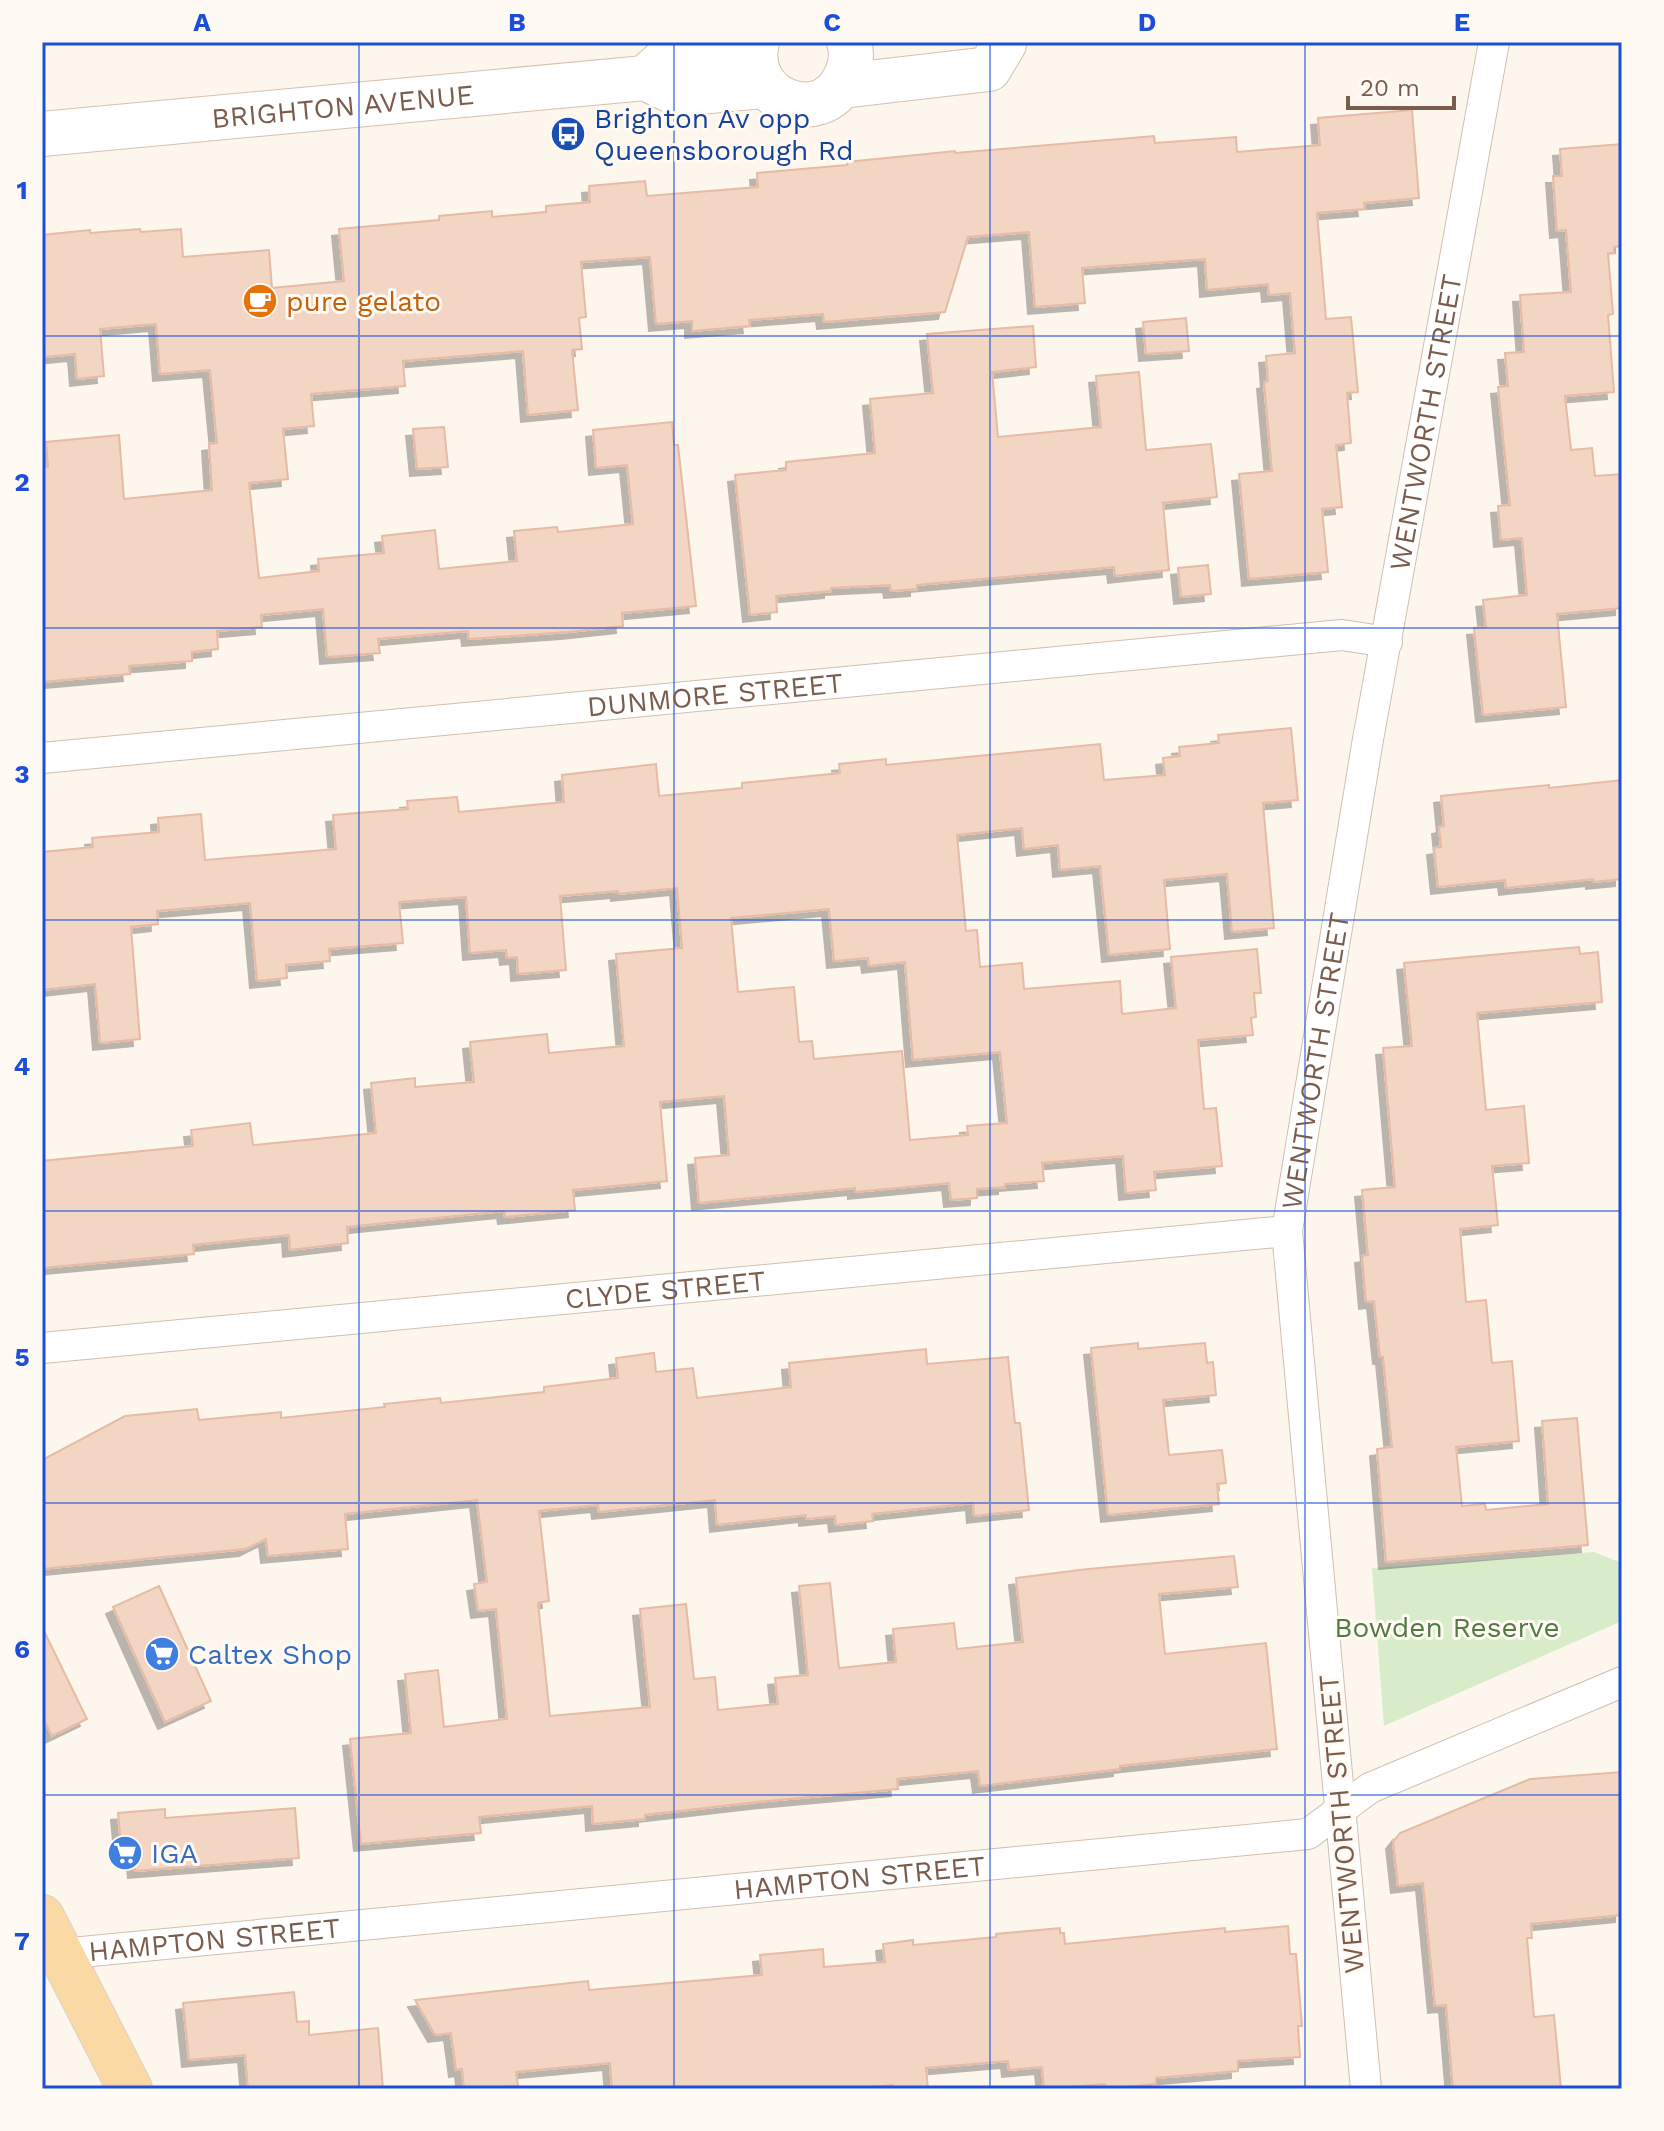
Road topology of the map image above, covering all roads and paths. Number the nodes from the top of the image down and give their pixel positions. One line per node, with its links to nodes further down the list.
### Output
1 (849, 42): 5 (main road)
2 (1494, 42): 7 (street, WENTWORTH STREET)
3 (1010, 43): 5 (main road)
4 (759, 58): 5 (main road); 6 (main road, BRIGHTON AVENUE)
5 (842, 86)
6 (42, 134)
7 (1387, 642): 8 (street, DUNMORE STREET); 9 (street, WENTWORTH STREET)
8 (42, 758)
9 (1287, 1231): 10 (street, CLYDE STREET); 12 (street, WENTWORTH STREET)
10 (42, 1348)
11 (1622, 1682): 12 (street, HAMPTON STREET)
12 (1340, 1811): 13 (street, HAMPTON STREET); 15 (street, WENTWORTH STREET)
13 (52, 1936): 14 (main road)
14 (130, 2089)
15 (1366, 2089)

